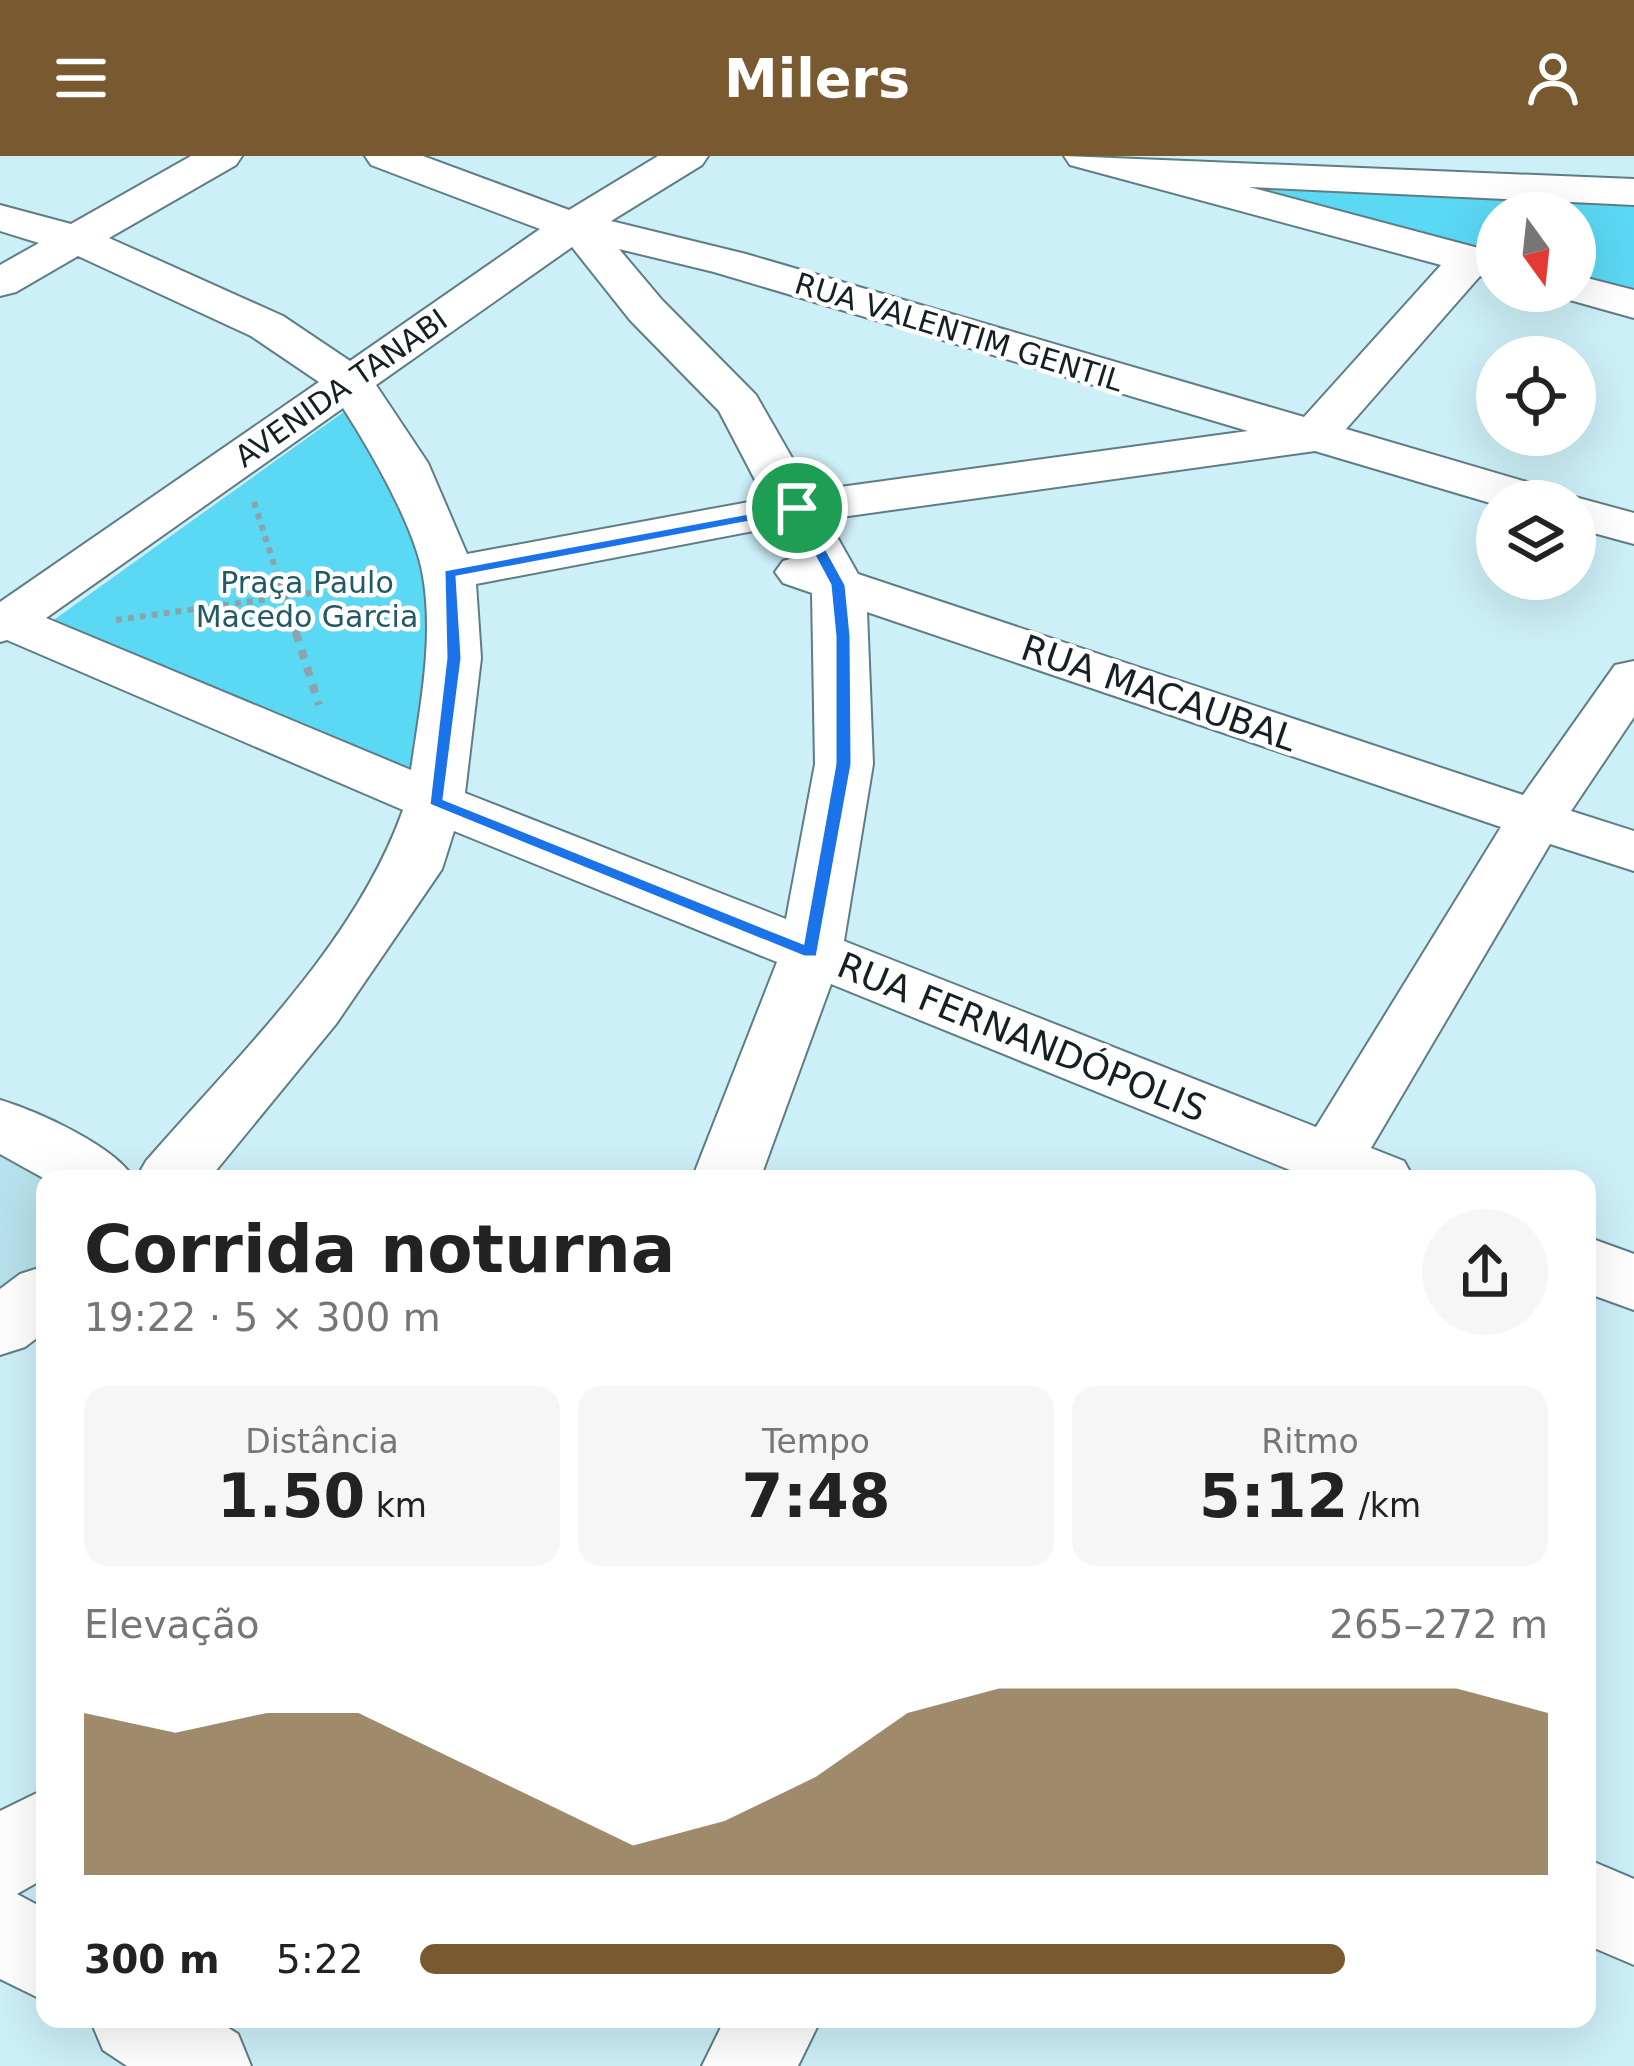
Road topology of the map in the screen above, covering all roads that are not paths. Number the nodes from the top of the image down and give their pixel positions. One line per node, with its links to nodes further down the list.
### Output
1 (221, 156): 10 (street)
2 (386, 156): 9 (street, RUA VALENTIM GENTIL)
3 (687, 156): 9 (street, AVENIDA TANABI)
4 (1085, 156): 5 (street)
5 (1148, 170): 6 (street); 11 (street)
6 (1477, 171): 7 (street)
7 (1634, 193)
8 (0, 218): 10 (street)
9 (576, 224): 16 (street, AVENIDA TANABI); 17 (street, RUA VALENTIM GENTIL); 19 (street)
10 (74, 239): 13 (street); 16 (street)
11 (1476, 262)
12 (1476, 271): 17 (street)
13 (0, 283)
14 (1596, 294): 15 (street)
15 (1634, 304)
16 (350, 382): 23 (street); 25 (street, AVENIDA TANABI)
17 (1313, 437): 18 (street, RUA VALENTIM GENTIL); 19 (street)
18 (1476, 484)
19 (797, 508): 22 (street); 24 (street)
20 (1596, 518): 21 (street)
21 (1634, 529)
22 (686, 530): 23 (street); 24 (street, RUA MACAUBAL)
23 (430, 577): 27 (street)
24 (838, 585): 28 (street, RUA MACAUBAL); 30 (street)
25 (3, 621): 27 (street, RUA FERNANDÓPOLIS)
26 (1634, 677): 28 (street)
27 (435, 802): 30 (street, RUA FERNANDÓPOLIS); 33 (street)
28 (1535, 820): 29 (street, RUA MACAUBAL); 36 (street)
29 (1634, 852)
30 (811, 953): 34 (street); 35 (street, RUA FERNANDÓPOLIS)
31 (0, 1124): 32 (street)
32 (84, 1170)
33 (178, 1170)
34 (729, 1170)
35 (1339, 1170)
36 (1345, 1170)
37 (1596, 1268): 38 (street)
38 (1634, 1283)
39 (36, 1299): 40 (street)
40 (0, 1328)
41 (36, 1835): 42 (street)
42 (0, 1861)
43 (1596, 1905): 44 (street)
44 (1634, 1924)
45 (0, 1928): 46 (street)
46 (36, 1953)
47 (149, 2028): 49 (street)
48 (770, 2028): 50 (street)
49 (206, 2066)
50 (747, 2066)

